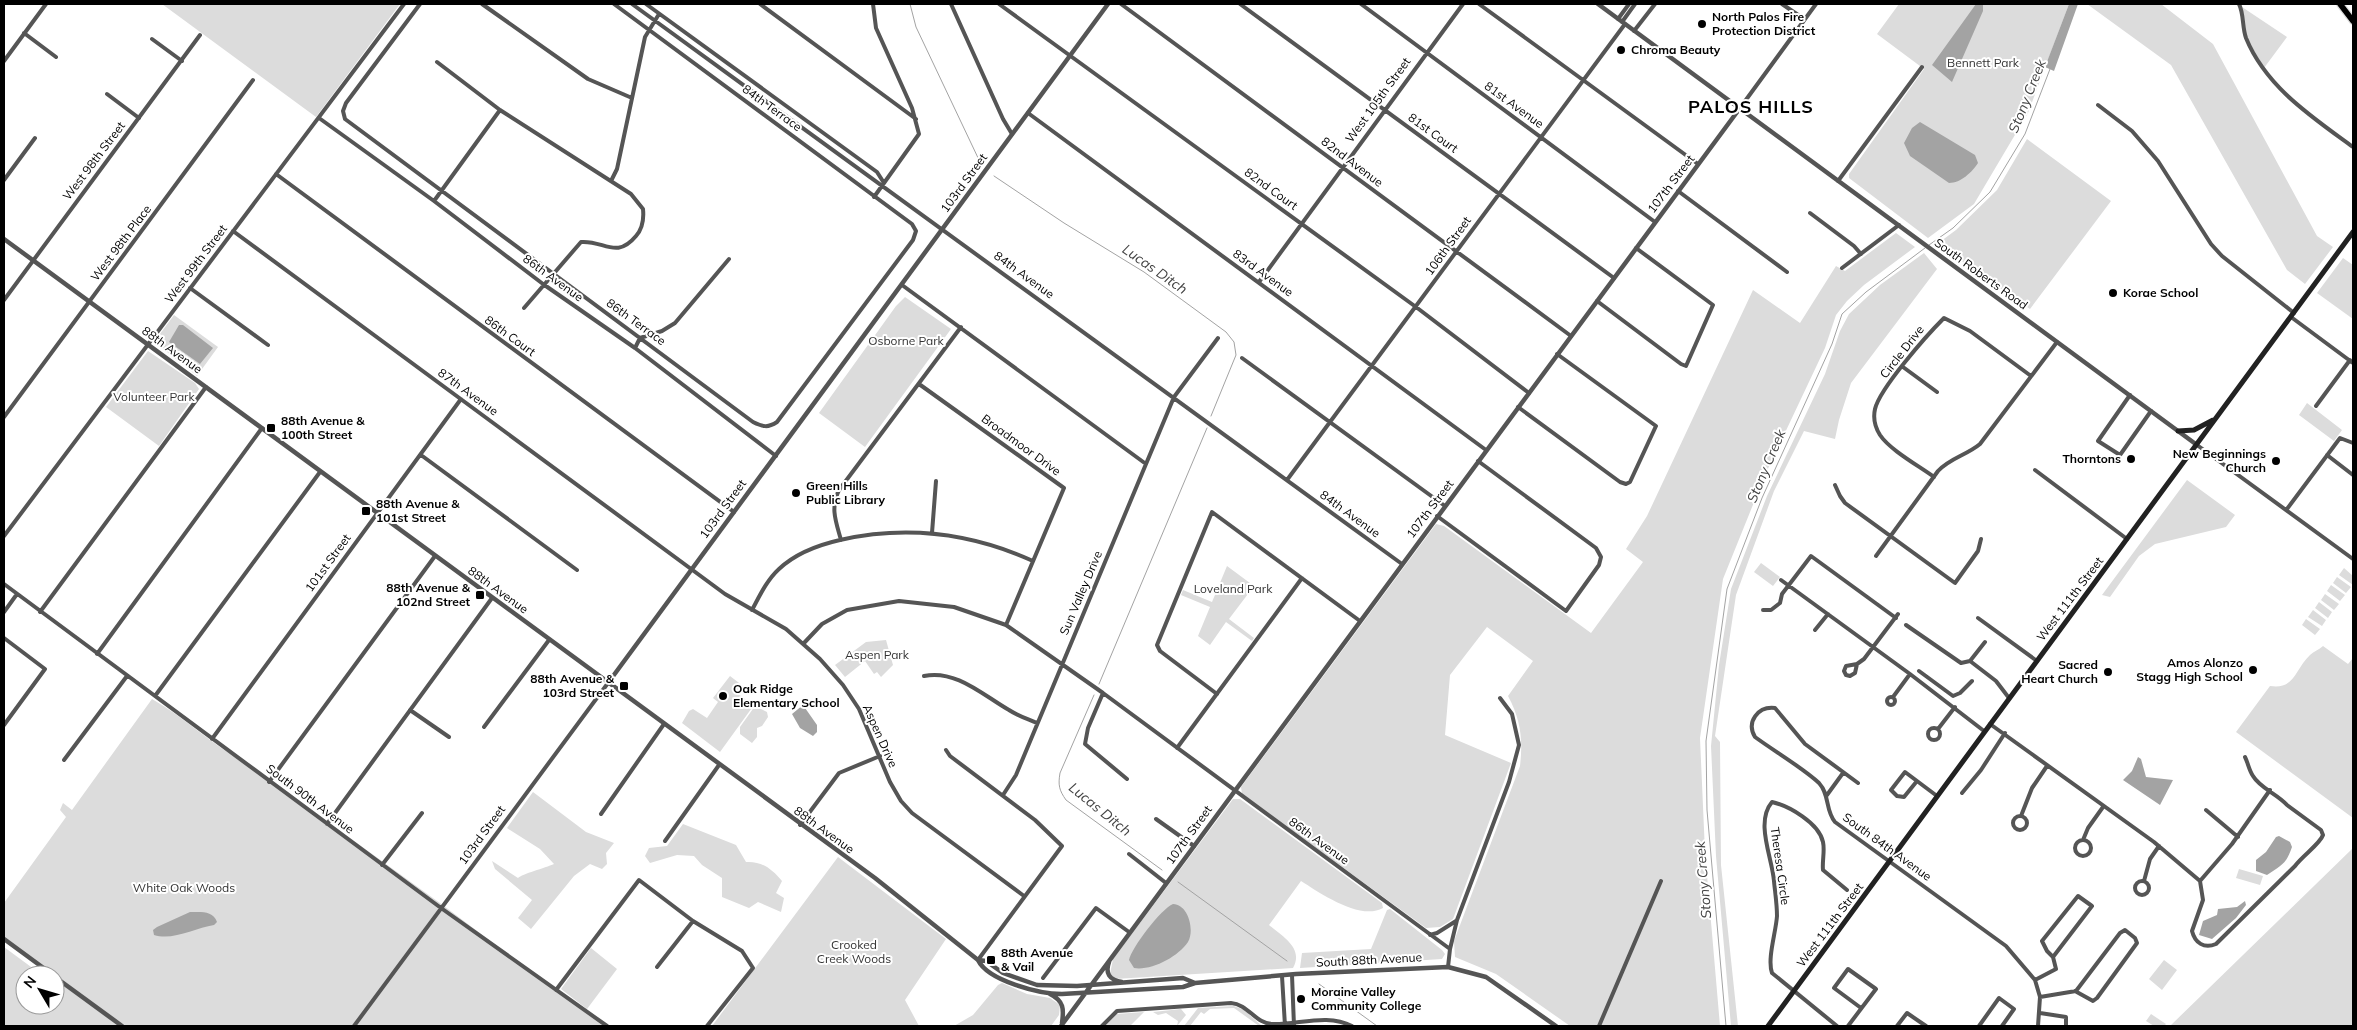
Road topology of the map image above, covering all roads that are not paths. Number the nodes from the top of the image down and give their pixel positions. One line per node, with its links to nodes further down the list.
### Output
1 (46, 4): 35 (street)
2 (404, 4): 55 (street, West 99th Street)
3 (420, 4): 69 (street, 86th Terrace)
4 (482, 4): 48 (street)
5 (614, 4): 33 (street, 84th Terrace)
6 (632, 4): 30 (street, 84th Avenue)
7 (646, 4): 28 (street)
8 (760, 4): 56 (street)
9 (873, 4): 56 (street)
10 (950, 4): 57 (street)
11 (999, 4): 39 (street, 82nd Court)
12 (1108, 4): 39 (street, 103rd Street)
13 (1121, 4): 62 (street, 82nd Avenue)
14 (1240, 4): 52 (street, 81st Court)
15 (1361, 4): 38 (street, 81st Avenue)
16 (1463, 4): 38 (street, West 105th Street)
17 (1479, 4): 46 (street)
18 (1598, 4): 27 (street, South Roberts Road)
19 (1608, 4): 27 (street)
20 (1629, 4): 31 (street)
21 (1635, 4): 31 (street)
22 (1655, 4): 34 (street)
23 (1782, 4): 29 (street)
24 (1816, 4): 29 (street, 107th Street)
25 (2239, 4): 60 (street)
26 (2340, 4): 32 (main road)
27 (1605, 9): 31 (street, South Roberts Road)
28 (659, 14): 30 (street); 67 (street)
29 (1804, 19): 50 (street, 107th Street)
30 (654, 20): 33 (street); 68 (street, 84th Avenue)
31 (1622, 21): 34 (street, South Roberts Road); 46 (street, 106th Street)
32 (2353, 21)
33 (648, 30): 48 (street); 72 (street, 84th Terrace)
34 (1634, 31): 50 (street, South Roberts Road)
35 (24, 33): 40 (street); 41 (street)
36 (200, 35): 42 (street, West 98th Street)
37 (152, 39): 42 (street)
38 (1426, 53): 52 (street, West 105th Street); 58 (street, 81st Avenue)
39 (1070, 56): 53 (street, 103rd Street); 76 (street, 82nd Court)
40 (56, 57)
41 (4, 60)
42 (182, 61): 54 (street, West 98th Street)
43 (438, 62): 51 (street)
44 (1922, 67): 66 (street)
45 (253, 80): 97 (street, West 98th Place)
46 (1583, 80): 58 (street, 106th Street); 61 (street)
47 (107, 94): 54 (street)
48 (632, 98): 65 (street)
49 (2098, 105): 100 (street)
50 (1740, 108): 61 (street, 107th Street); 66 (street, South Roberts Road)
51 (500, 110): 65 (street); 69 (street)
52 (1384, 110): 62 (street, West 105th Street); 71 (street, 81st Court)
53 (1028, 113): 57 (street, 103rd Street); 91 (street, 83rd Avenue)
54 (139, 118): 86 (street, West 98th Street)
55 (319, 118): 63 (street, West 99th Street); 73 (street, 86th Avenue)
56 (916, 119): 67 (street)
57 (1012, 134): 78 (street, 103rd Street)
58 (1540, 137): 71 (street, 106th Street); 75 (street, 81st Avenue)
59 (35, 138): 64 (street)
60 (2353, 147)
61 (1698, 164): 70 (street, 107th Street)
62 (1342, 167): 76 (street, West 105th Street); 83 (street, 82nd Avenue)
63 (276, 174): 79 (street, West 99th Street); 150 (street, 86th Court)
64 (4, 180)
65 (611, 181): 89 (street)
66 (1838, 181): 77 (street, South Roberts Road)
67 (884, 182): 68 (street)
68 (881, 187): 72 (street); 78 (street, 84th Avenue)
69 (442, 190): 73 (street); 89 (street, 86th Terrace)
70 (1678, 191): 75 (street, 107th Street); 88 (street)
71 (1498, 194): 83 (street, 106th Street); 90 (street, 81st Court)
72 (874, 197): 129 (street, 84th Terrace)
73 (434, 201): 92 (street, 86th Avenue)
74 (1810, 213): 84 (street)
75 (1655, 222): 82 (street, 107th Street)
76 (1302, 224): 91 (street, West 105th Street); 98 (street, 82nd Court)
77 (1899, 225): 84 (street); 105 (street, South Roberts Road)
78 (943, 228): 93 (street, 103rd Street); 120 (street, 84th Avenue)
79 (233, 231): 94 (street, West 99th Street); 121 (street, 87th Avenue)
80 (2353, 232): 100 (main road, West 111th Street)
81 (4, 239): 86 (street, 88th Avenue)
82 (1636, 248): 90 (street, 107th Street); 96 (street)
83 (1456, 253): 98 (street, 106th Street); 102 (street, 82nd Avenue)
84 (1861, 254): 87 (street)
85 (729, 258): 103 (street)
86 (33, 260): 95 (street, West 98th Street); 97 (street, 88th Avenue)
87 (1842, 268)
88 (1787, 272)
89 (554, 274): 92 (street); 103 (street, 86th Terrace)
90 (1614, 278): 96 (street, 107th Street)
91 (1258, 282): 112 (street, 83rd Avenue)
92 (543, 284): 99 (street); 108 (street, 86th Avenue)
93 (902, 285): 101 (street); 138 (street, 103rd Street)
94 (190, 288): 106 (street, West 99th Street); 107 (street)
95 (4, 300)
96 (1597, 301): 102 (street, 107th Street)
97 (89, 302): 106 (street, 88th Avenue); 125 (street, West 98th Place)
98 (1416, 307): 112 (street, 106th Street); 118 (street, 82nd Court)
99 (524, 308)
100 (2292, 315): 111 (street); 126 (main road, West 111th Street)
101 (961, 327): 115 (street); 140 (street)
102 (1571, 336): 109 (street, 107th Street)
103 (640, 338): 108 (street); 127 (street, 86th Terrace)
104 (1218, 338): 120 (street)
105 (2057, 342): 114 (street); 119 (street, South Roberts Road)
106 (148, 345): 116 (street, 88th Avenue); 154 (street, West 99th Street)
107 (268, 345)
108 (634, 348): 131 (street, 86th Avenue)
109 (1557, 354): 118 (street, 107th Street); 123 (street)
110 (1242, 358): 128 (street)
111 (2352, 362): 122 (street)
112 (1372, 366): 128 (street, 106th Street); 135 (street, 83rd Avenue)
113 (1903, 367): 114 (street, Circle Drive); 117 (street); 144 (street, Circle Drive)
114 (2031, 376): 144 (street)
115 (919, 384): 158 (street); 162 (street, Broadmoor Drive)
116 (206, 388): 130 (street, 88th Avenue); 175 (street)
117 (1937, 392)
118 (1529, 393): 123 (street, 107th Street)
119 (2130, 396): 124 (street, South Roberts Road); 124 (street)
120 (1174, 397): 140 (street, Sun Valley Drive); 145 (street, 84th Avenue)
121 (461, 399): 136 (street, 101st Street); 164 (street, 87th Avenue)
122 (2316, 406)
123 (1518, 407): 135 (street, 107th Street)
124 (2151, 411): 132 (street, South Roberts Road)
125 (4, 417)
126 (2216, 419): 132 (main road); 134 (main road, West 111th Street)
127 (753, 422): 129 (street, 86th Terrace); 131 (street)
128 (1330, 423): 145 (street, 106th Street); 148 (street)
129 (770, 427)
130 (262, 428): 142 (street, 88th Avenue); 187 (street)
131 (745, 431): 138 (street, 86th Avenue)
132 (2178, 431): 134 (street, South Roberts Road)
133 (2353, 443): 137 (street)
134 (2197, 445): 149 (street, South Roberts Road); 157 (main road, West 111th Street)
135 (1486, 450): 139 (street, 107th Street)
136 (420, 455): 151 (street, 101st Street); 165 (street)
137 (2326, 455): 143 (street); 149 (street)
138 (776, 456): 150 (street, 103rd Street)
139 (1478, 461): 148 (street, 107th Street); 152 (street)
140 (1146, 464): 190 (street, Sun Valley Drive)
141 (2035, 470): 157 (street)
142 (320, 472): 151 (street, 88th Avenue); 202 (street)
143 (2353, 475)
144 (1934, 477): 155 (street)
145 (1287, 480): 163 (street, 84th Avenue)
146 (936, 482): 153 (street)
147 (1835, 485): 155 (street)
148 (1445, 506): 152 (street, 107th Street)
149 (2286, 509): 161 (street, South Roberts Road)
150 (734, 512): 164 (street, 103rd Street)
151 (377, 513): 159 (street, 88th Avenue); 217 (street, 101st Street)
152 (1438, 516): 163 (street, 107th Street)
153 (932, 533): 158 (street); 162 (street)
154 (4, 536)
155 (1891, 536): 156 (street); 160 (street)
156 (1981, 539)
157 (2127, 539): 189 (main road, West 111th Street)
158 (841, 540): 172 (street)
159 (436, 556): 171 (street, 88th Avenue); 228 (street)
160 (1876, 556)
161 (2353, 559)
162 (1033, 561): 179 (street, Broadmoor Drive)
163 (1402, 564): 178 (street, 107th Street)
164 (692, 569): 172 (street, Aspen Drive); 197 (street, 103rd Street)
165 (577, 570)
166 (1302, 578): 178 (street); 201 (street); 201 (street)
167 (1781, 580): 169 (street)
168 (4, 584): 170 (street, South 90th Avenue)
169 (1789, 586): 173 (street); 176 (street); 186 (street)
170 (17, 594): 174 (street); 175 (street, South 90th Avenue)
171 (492, 598): 183 (street, 88th Avenue); 207 (street)
172 (752, 610): 184 (street, Aspen Drive)
173 (1763, 610)
174 (4, 612)
175 (40, 612): 187 (street, South 90th Avenue)
176 (1828, 614): 181 (street); 186 (street)
177 (1978, 618): 189 (street)
178 (1360, 621): 230 (street, 107th Street)
179 (1006, 625): 184 (street, 86th Avenue); 190 (street, 86th Avenue)
180 (1906, 625): 188 (street)
181 (1814, 630)
182 (4, 638): 211 (street)
183 (550, 640): 197 (street, 88th Avenue); 212 (street)
184 (804, 642): 220 (street, Aspen Drive)
185 (1985, 642): 188 (street)
186 (1874, 648): 191 (street); 193 (street)
187 (97, 654): 194 (street, South 90th Avenue)
188 (1970, 661): 205 (street)
189 (2036, 661): 205 (main road, West 111th Street)
190 (1062, 664): 200 (street, 86th Avenue); 208 (street, Sun Valley Drive)
191 (1857, 664)
192 (1919, 671): 198 (street)
193 (1910, 674): 199 (street); 204 (street)
194 (127, 676): 202 (street, South 90th Avenue); 222 (street)
195 (924, 676): 208 (street)
196 (1972, 681): 198 (street)
197 (608, 683): 209 (street, 88th Avenue); 258 (street, 103rd Street)
198 (1937, 684): 199 (street)
199 (1932, 690): 206 (street)
200 (1103, 693): 218 (street, 86th Avenue); 226 (street)
201 (1217, 694): 218 (street)
202 (155, 696): 217 (street, South 90th Avenue)
203 (1500, 698): 259 (street)
204 (1893, 698)
205 (2009, 698): 210 (main road, West 111th Street)
206 (1955, 707): 213 (street); 214 (street)
207 (410, 710): 216 (street); 242 (street)
208 (1037, 723): 233 (street, Sun Valley Drive)
209 (664, 724): 223 (street, 88th Avenue); 239 (street)
210 (1990, 724): 214 (main road, West 111th Street); 215 (street)
211 (4, 725)
212 (484, 726)
213 (1938, 729)
214 (1984, 731): 235 (main road, West 111th Street)
215 (2005, 733): 224 (street); 232 (street)
216 (449, 737)
217 (212, 739): 228 (street, South 90th Avenue)
218 (1177, 748): 230 (street, 86th Avenue)
219 (946, 750): 233 (street)
220 (880, 756): 243 (street); 257 (street, Aspen Drive)
221 (2245, 757): 231 (street)
222 (64, 760)
223 (719, 765): 243 (street, 88th Avenue); 246 (street)
224 (2047, 766): 236 (street); 240 (street)
225 (1843, 773): 229 (street); 234 (street); 234 (street)
226 (1127, 779)
227 (1917, 781): 227 (street); 235 (street)
228 (270, 782): 242 (street, South 90th Avenue)
229 (1858, 783)
230 (1234, 790): 247 (street, 107th Street); 262 (street, 86th Avenue)
231 (2270, 790): 244 (street); 254 (street)
232 (1962, 793)
233 (1003, 795): 257 (street)
234 (1827, 795): 250 (street, South 84th Avenue)
235 (1938, 796): 250 (main road, West 111th Street)
236 (2103, 807): 245 (street); 248 (street)
237 (2206, 810): 244 (street)
238 (422, 813): 251 (street)
239 (601, 814)
240 (2021, 816)
241 (1156, 819): 247 (street)
242 (327, 824): 251 (street, South 90th Avenue)
243 (800, 825): 267 (street, 88th Avenue)
244 (2238, 837): 254 (street)
245 (2082, 840): 245 (street)
246 (666, 841)
247 (1194, 846): 255 (street, 107th Street)
248 (2159, 846): 253 (street); 254 (street)
249 (1129, 854): 255 (street)
250 (1890, 861): 274 (street, South 84th Avenue); 280 (main road, West 111th Street)
251 (382, 865): 258 (street, South 90th Avenue)
252 (1661, 881): 297 (street)
253 (2144, 881)
254 (2200, 881)
255 (1166, 883): 261 (street, 107th Street)
256 (1847, 890): 280 (street, Theresa Circle)
257 (1024, 896): 267 (street)
258 (440, 908): 279 (street, South 90th Avenue); 290 (street, 103rd Street)
259 (1457, 920): 262 (street); 264 (street)
260 (693, 921): 269 (street); 279 (street); 292 (street)
261 (1129, 932): 265 (street, 107th Street); 273 (street)
262 (1430, 935): 264 (street, 86th Avenue)
263 (4, 939): 268 (street)
264 (1450, 949): 270 (street)
265 (1111, 956): 277 (street); 278 (street, 107th Street)
266 (2053, 957): 266 (street); 274 (street)
267 (978, 960): 278 (street, 88th Avenue); 283 (street, 88th Avenue)
268 (39, 965)
269 (657, 967)
270 (1448, 967): 271 (street, South 88th Avenue); 296 (street)
271 (1292, 975): 272 (street); 288 (street)
272 (1282, 976): 275 (street); 287 (street)
273 (1043, 978)
274 (2036, 980): 284 (street, South 84th Avenue)
275 (1195, 983): 277 (street, 88th Avenue); 282 (street)
276 (65, 984): 289 (street)
277 (1126, 984): 278 (street, 88th Avenue)
278 (1089, 986): 282 (street, 107th Street)
279 (556, 990): 291 (street, South 90th Avenue)
280 (1794, 990): 298 (main road, West 111th Street); 299 (street)
281 (2075, 991): 281 (street); 284 (street)
282 (1084, 992): 283 (street, 88th Avenue); 293 (street, 107th Street)
283 (1049, 994): 293 (street)
284 (2040, 997): 286 (street, South 84th Avenue)
285 (1861, 1008): 285 (street); 300 (street)
286 (2040, 1013): 305 (street, South 84th Avenue); 306 (street)
287 (1285, 1024): 288 (street); 294 (street)
288 (1294, 1024): 295 (street)
289 (122, 1026)
290 (354, 1026)
291 (607, 1026)
292 (707, 1026)
293 (1061, 1026)
294 (1102, 1026)
295 (1352, 1026)
296 (1556, 1026)
297 (1599, 1026)
298 (1768, 1026)
299 (1837, 1026)
300 (1848, 1026)
301 (1897, 1026): 302 (street)
302 (1926, 1026)
303 (1981, 1026): 304 (street)
304 (2002, 1026)
305 (2038, 1026)
306 (2066, 1026)

